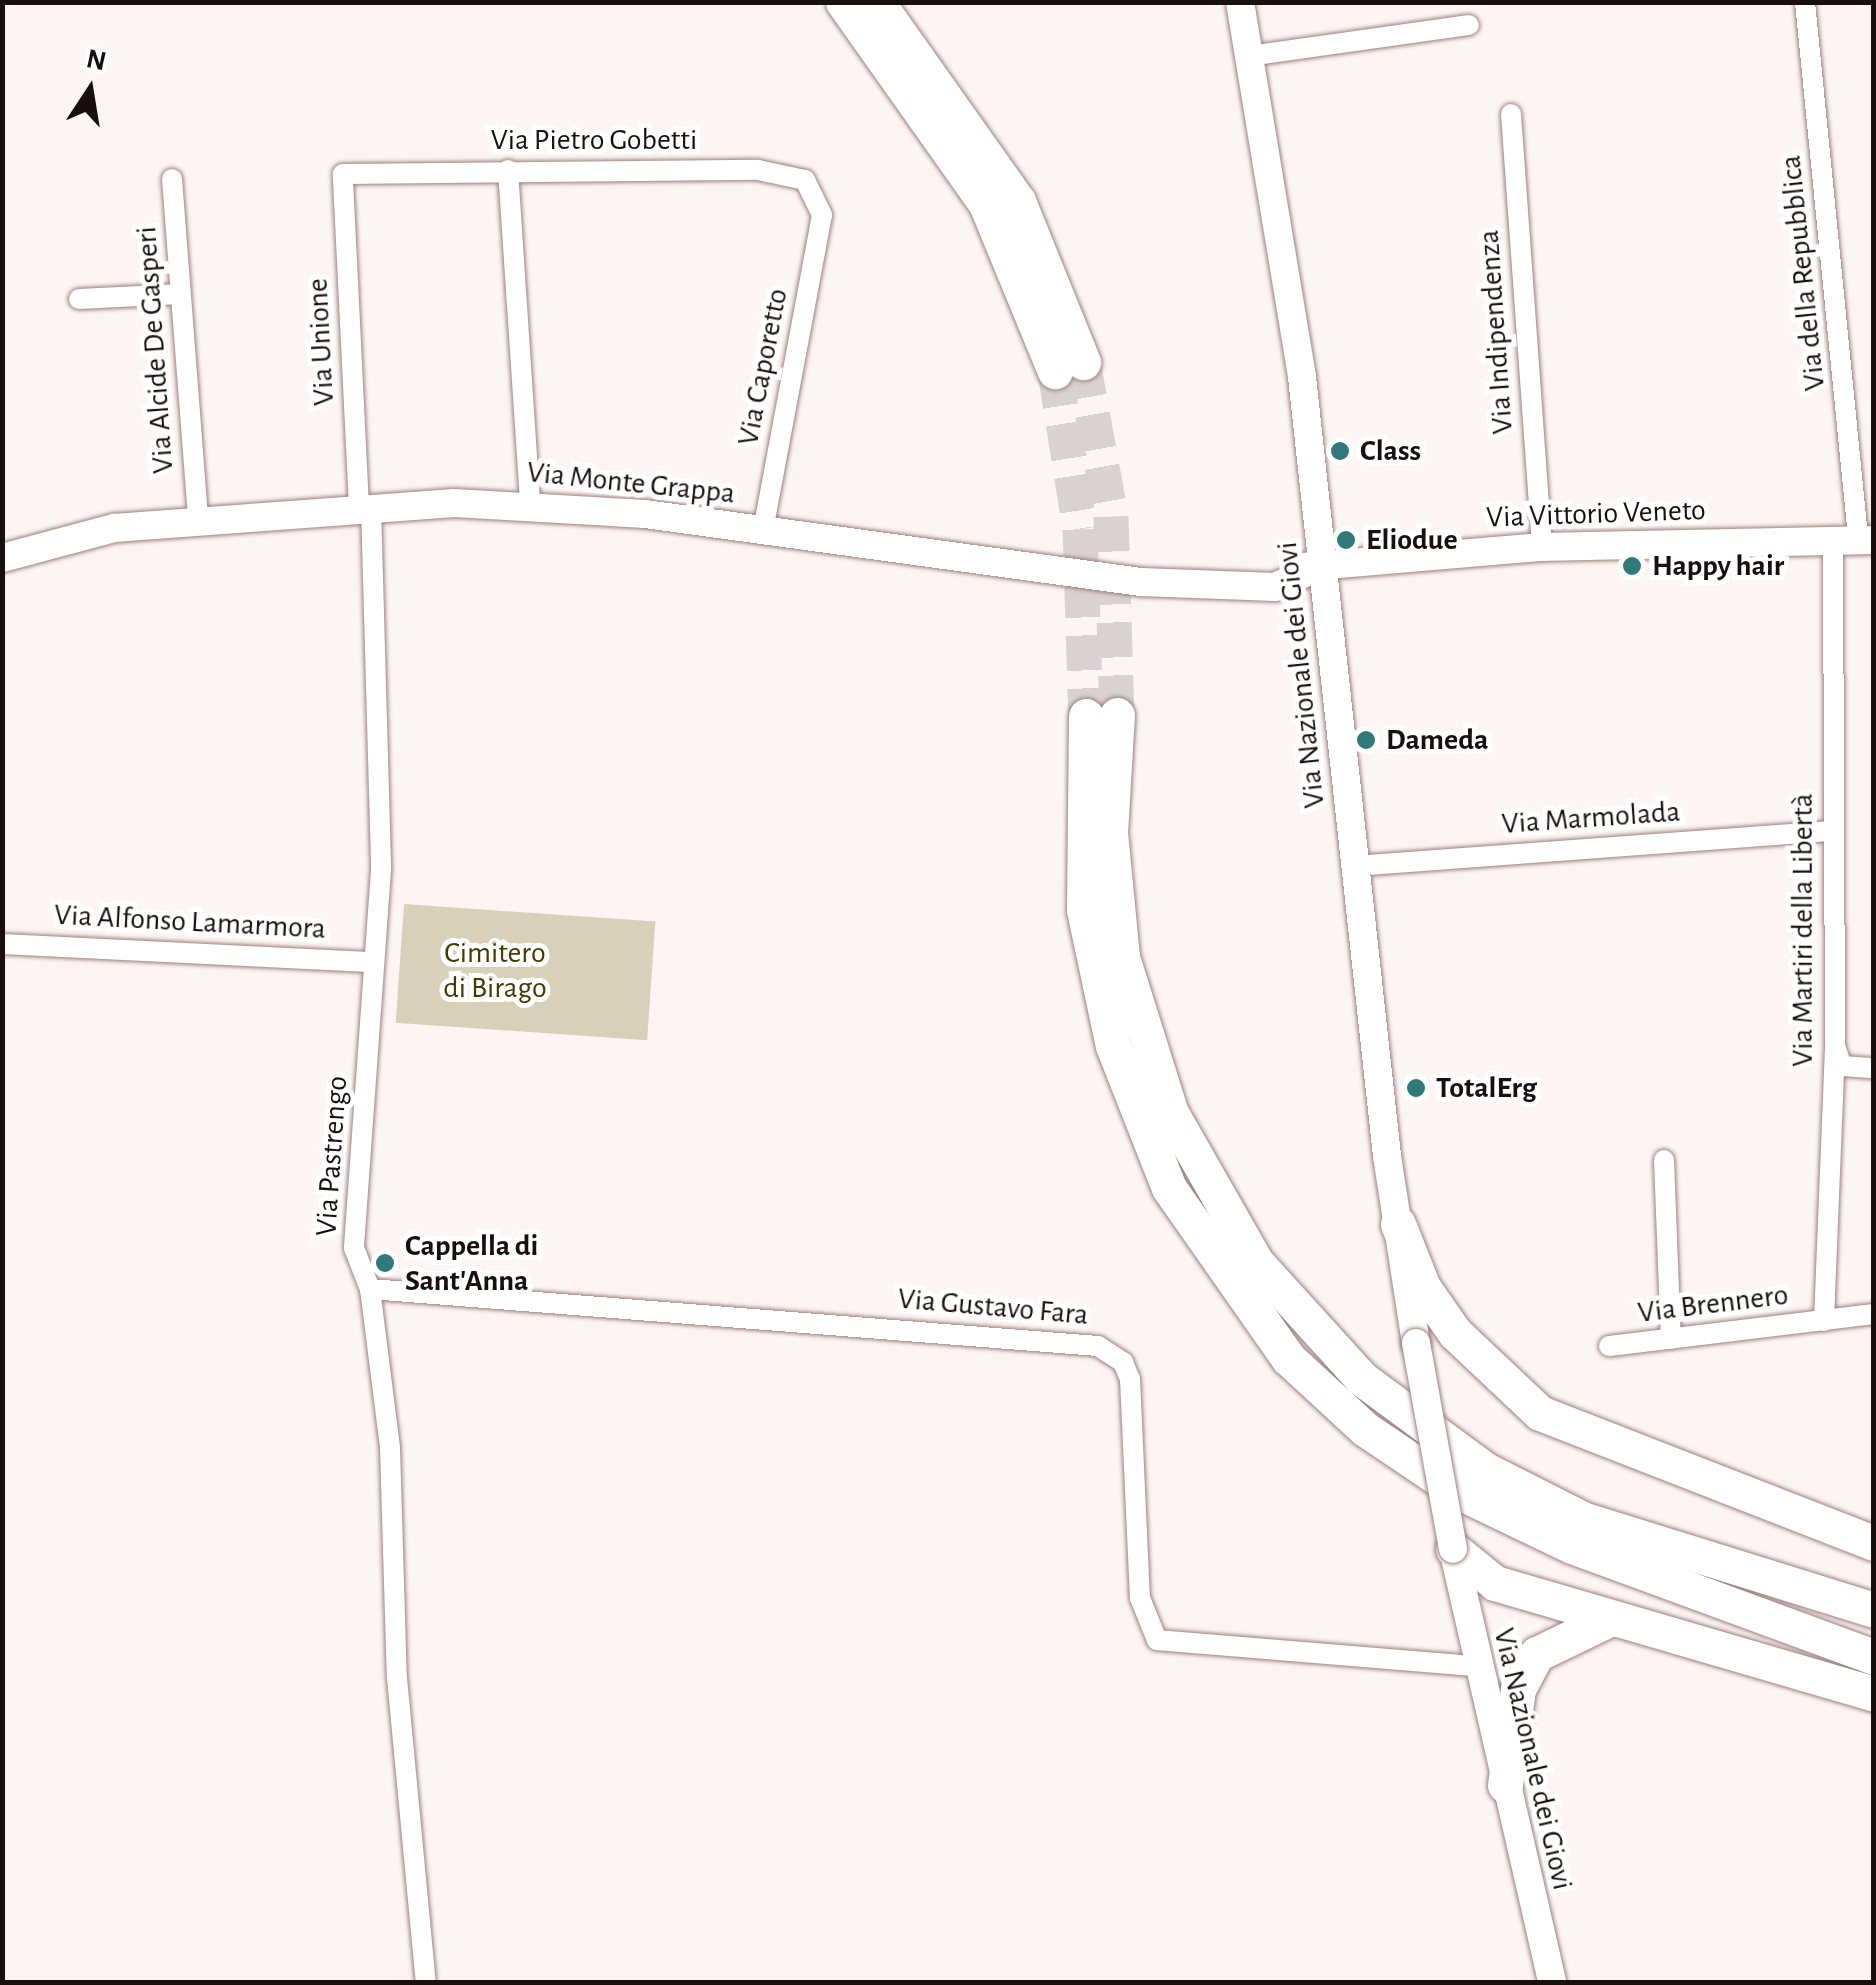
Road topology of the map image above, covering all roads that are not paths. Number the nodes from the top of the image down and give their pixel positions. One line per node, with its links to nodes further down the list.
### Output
1 (842, 2): 2 (highway)
2 (878, 2)
3 (1240, 2): 6 (main road, Via Nazionale dei Giovi)
4 (1805, 2): 18 (street, Via della Repubblica)
5 (1469, 25): 6 (street)
6 (1249, 56): 21 (main road, Via Nazionale dei Giovi)
7 (1511, 114): 19 (street, Via Indipendenza)
8 (508, 170): 9 (street, Via Pietro Gobetti); 11 (street, Via Pietro Gobetti); 14 (street)
9 (343, 174): 15 (street, Via Unione)
10 (172, 179): 12 (street, Via Alcide De Gasperi)
11 (822, 215): 17 (street, Via Caporetto)
12 (180, 294): 13 (street); 16 (street, Via Alcide De Gasperi)
13 (79, 299)
14 (530, 504): 15 (main road, Via Monte Grappa); 17 (main road, Via Monte Grappa)
15 (365, 506): 16 (main road, Via Monte Grappa); 25 (street, Via Pastrengo)
16 (198, 518): 20 (main road, Via Monte Grappa)
17 (763, 529): 21 (main road, Via Monte Grappa)
18 (1855, 538): 19 (main road, Via Vittorio Veneto); 22 (street, Via Martiri della Libertà)
19 (1542, 547): 21 (main road, Via Vittorio Veneto)
20 (2, 558)
21 (1322, 565): 23 (main road, Via Nazionale dei Giovi)
22 (1833, 830): 23 (street, Via Marmolada); 26 (street, Via Martiri della Libertà)
23 (1354, 866): 29 (main road, Via Nazionale dei Giovi)
24 (2, 944): 25 (street, Via Alfonso Lamarmora)
25 (374, 962): 30 (street, Via Pastrengo)
26 (1835, 1046): 27 (street); 32 (street, Via Martiri della Libertà)
27 (1874, 1068)
28 (1664, 1160): 33 (street)
29 (1398, 1224): 35 (highway); 36 (main road, Via Nazionale dei Giovi, bridge)
30 (370, 1290): 40 (street, Via Gustavo Fara); 43 (street, Via Pastrengo)
31 (1874, 1314): 32 (street, Via Brennero)
32 (1824, 1321): 33 (street, Via Brennero)
33 (1671, 1339): 34 (street, Via Brennero)
34 (1609, 1346)
35 (1874, 1544)
36 (1453, 1549): 38 (highway); 40 (main road, Via Nazionale dei Giovi)
37 (1874, 1610): 39 (highway)
38 (1608, 1620): 41 (highway); 42 (highway)
39 (1874, 1656)
40 (1476, 1666): 42 (main road, Via Nazionale dei Giovi)
41 (1874, 1694)
42 (1504, 1784): 44 (main road, Via Nazionale dei Giovi)
43 (426, 1982)
44 (1552, 1982)

